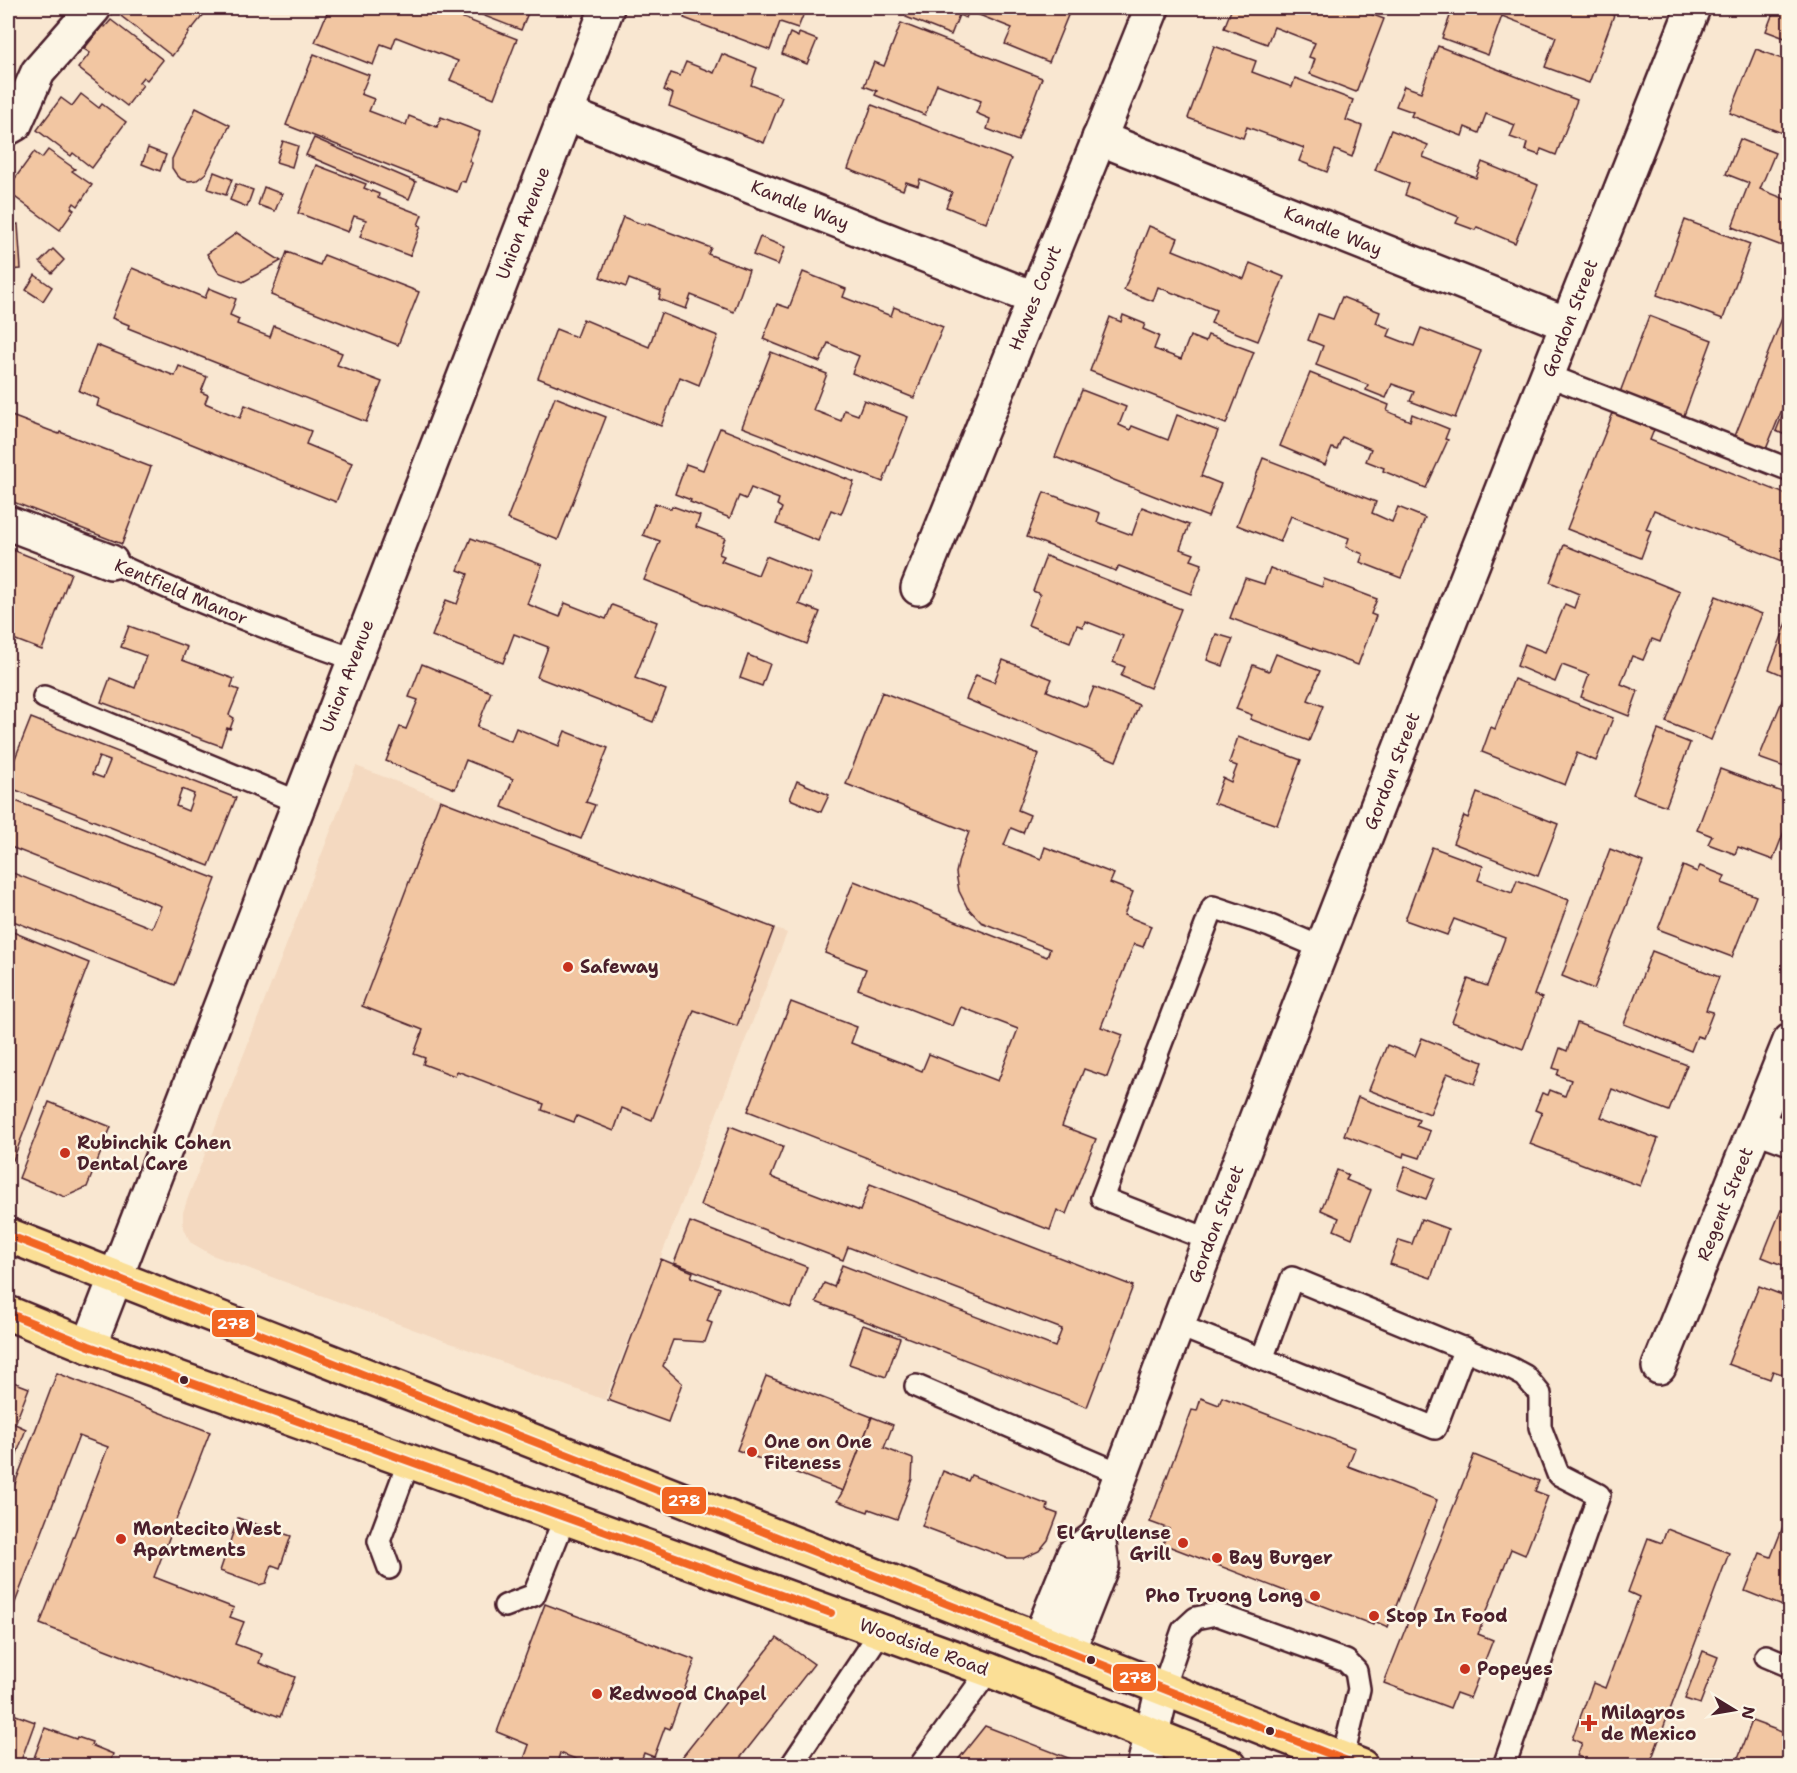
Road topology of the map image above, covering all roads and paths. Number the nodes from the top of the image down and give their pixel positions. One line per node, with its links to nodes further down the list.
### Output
1 (94, 8): 6 (street)
2 (607, 8): 5 (street, Union Avenue)
3 (1152, 8): 7 (street, Hawes Court)
4 (1693, 8): 9 (street, Gordon Street)
5 (565, 113): 8 (street, Kandle Way); 15 (street, Union Avenue)
6 (8, 128)
7 (1099, 138): 8 (street, Hawes Court); 9 (street, Kandle Way)
8 (1035, 298): 14 (street, Hawes Court)
9 (1567, 324): 10 (street, Gordon Street)
10 (1547, 375): 11 (lane); 18 (street, Gordon Street)
11 (1790, 470)
12 (8, 523): 13 (street, Kentfield Manor)
13 (111, 562): 15 (lane, Kentfield Manor)
14 (918, 588)
15 (354, 658): 17 (street, Union Avenue)
16 (44, 697): 17 (lane)
17 (298, 802): 24 (street, Union Avenue)
18 (1322, 948): 23 (street, Gordon Street); 23 (lane)
19 (1790, 1041): 20 (street, Regent Street)
20 (1757, 1126): 21 (street); 30 (street, Regent Street)
21 (1790, 1138)
22 (8, 1235): 24 (main road)
23 (1210, 1240): 26 (street, Gordon Street)
24 (115, 1279): 27 (street, Union Avenue); 38 (main road)
25 (8, 1313): 27 (main road, Woodside Road)
26 (1177, 1325): 29 (lane); 33 (street, Gordon Street)
27 (89, 1346): 32 (main road, Woodside Road)
28 (1465, 1348): 29 (lane); 29 (lane); 49 (lane)
29 (1262, 1359)
30 (1659, 1367)
31 (916, 1386): 33 (lane)
32 (409, 1461): 34 (main road, Woodside Road); 35 (lane)
33 (1121, 1474): 38 (street, Gordon Street)
34 (565, 1517): 36 (lane); 37 (main road, Woodside Road)
35 (389, 1568)
36 (505, 1606)
37 (881, 1631): 41 (main road, Woodside Road); 45 (lane)
38 (1053, 1646): 42 (main road)
39 (1766, 1656): 40 (lane)
40 (1790, 1666)
41 (989, 1670): 43 (main road, Woodside Road); 46 (lane)
42 (1163, 1688): 43 (street); 44 (main road); 44 (lane)
43 (1153, 1734): 47 (street); 48 (main road, Woodside Road)
44 (1352, 1762)
45 (791, 1766)
46 (920, 1766)
47 (1144, 1766)
48 (1230, 1766)
49 (1504, 1766)

